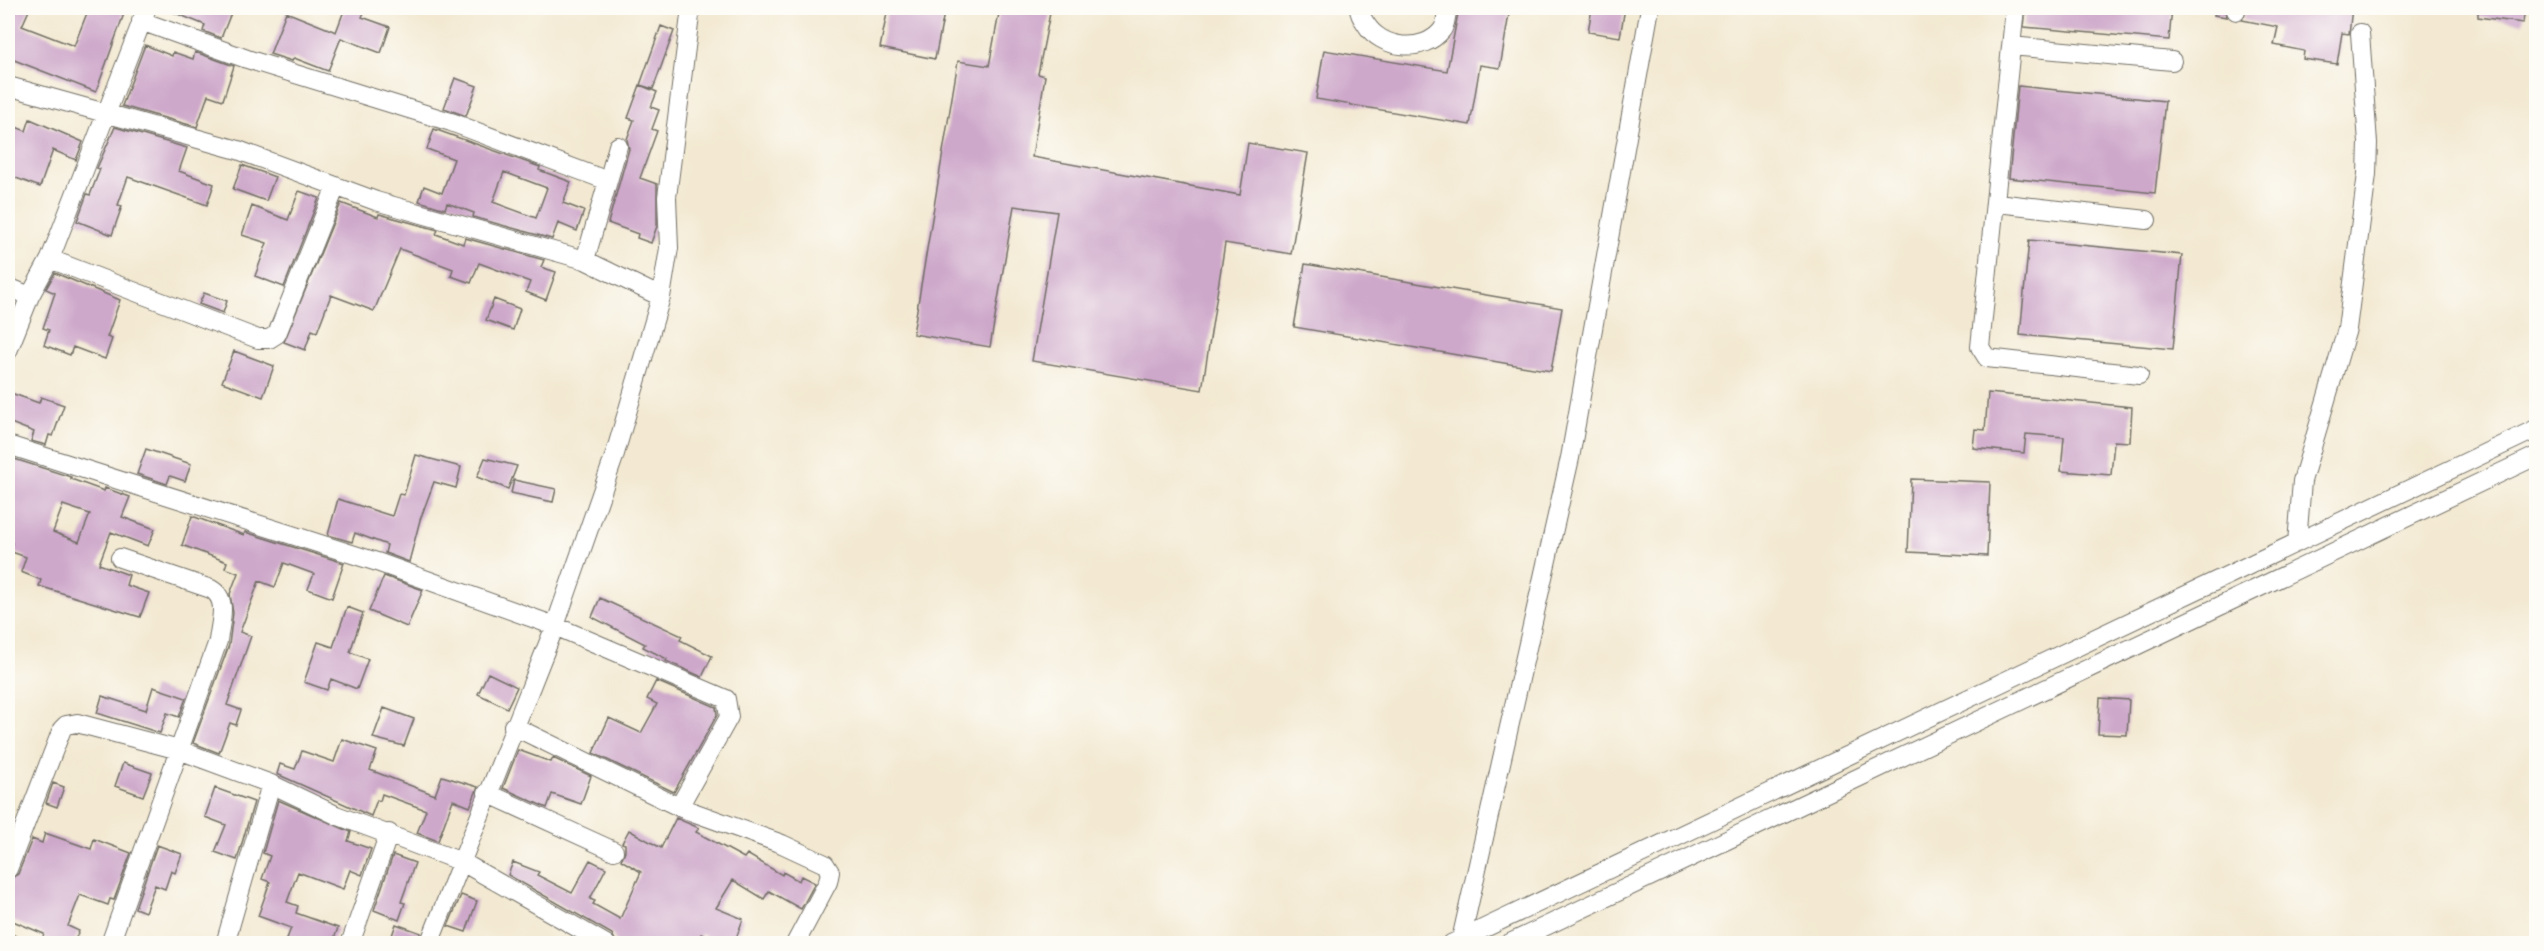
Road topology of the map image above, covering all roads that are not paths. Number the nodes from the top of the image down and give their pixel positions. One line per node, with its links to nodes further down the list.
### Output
1 (691, 8): 21 (street)
2 (1359, 8): 3 (street)
3 (1448, 8)
4 (1650, 8): 40 (street)
5 (2015, 8): 8 (street)
6 (144, 14): 11 (street); 13 (street)
7 (2360, 33): 27 (street)
8 (2012, 46): 9 (street); 15 (street)
9 (2172, 61)
10 (8, 86): 11 (street)
11 (107, 115): 14 (street); 17 (street)
12 (618, 146): 13 (street)
13 (608, 181): 18 (street)
14 (336, 186): 17 (street); 18 (street)
15 (1997, 203): 16 (street); 23 (street)
16 (2147, 220)
17 (50, 259): 20 (street)
18 (585, 260): 21 (street)
19 (8, 286): 20 (street)
20 (30, 296): 22 (street)
21 (661, 297): 29 (street)
22 (8, 351)
23 (2139, 375)
24 (2536, 429): 27 (street)
25 (8, 445): 29 (street)
26 (2536, 456): 47 (street)
27 (2297, 543): 40 (street)
28 (120, 558): 31 (street)
29 (555, 626): 30 (street); 34 (street)
30 (513, 726): 33 (street); 34 (street)
31 (179, 750): 32 (street); 35 (street); 41 (street)
32 (271, 784): 36 (street); 42 (street)
33 (487, 793): 37 (street); 38 (street)
34 (679, 807): 46 (street)
35 (14, 830): 39 (street)
36 (389, 833): 38 (street); 43 (street)
37 (614, 851)
38 (462, 862): 44 (street); 45 (street)
39 (8, 869)
40 (1458, 942)
41 (110, 944)
42 (225, 944)
43 (350, 944)
44 (429, 944)
45 (606, 944)
46 (795, 944)
47 (1508, 944)

